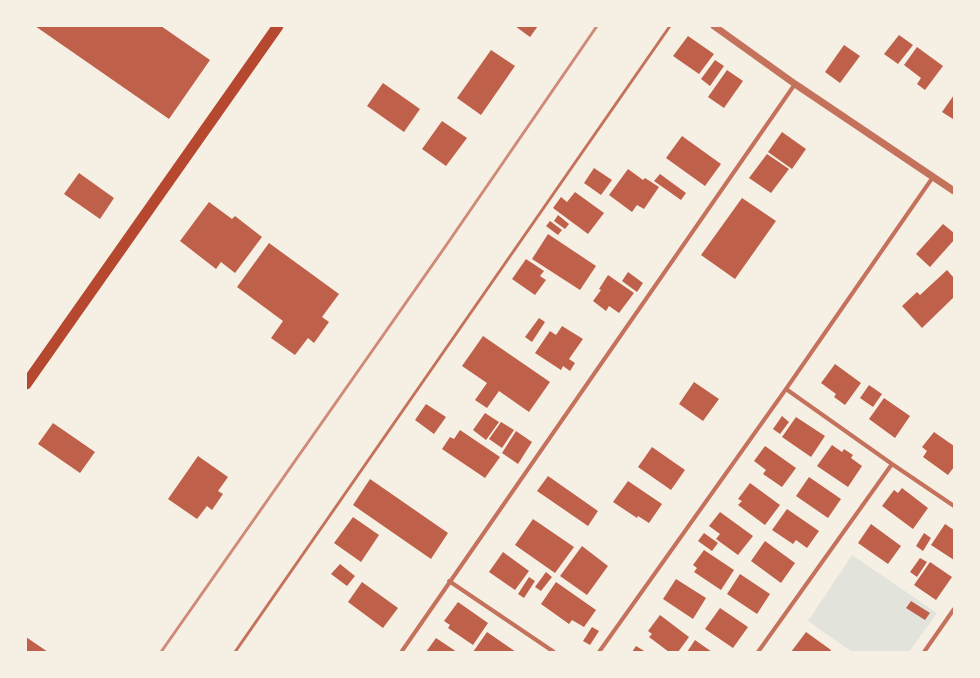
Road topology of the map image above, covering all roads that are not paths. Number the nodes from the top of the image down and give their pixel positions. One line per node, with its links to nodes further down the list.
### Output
1 (278, 26): 7 (highway)
2 (670, 26): 13 (lane)
3 (714, 26): 4 (street)
4 (795, 84): 5 (street); 11 (street)
5 (933, 176): 6 (street); 8 (street)
6 (954, 191)
7 (26, 384)
8 (786, 389): 9 (street); 16 (street)
9 (892, 464): 10 (street); 17 (street)
10 (954, 506)
11 (449, 581): 14 (street); 15 (street)
12 (954, 609): 18 (street)
13 (235, 652)
14 (402, 652)
15 (554, 652)
16 (599, 652)
17 (758, 652)
18 (924, 652)

